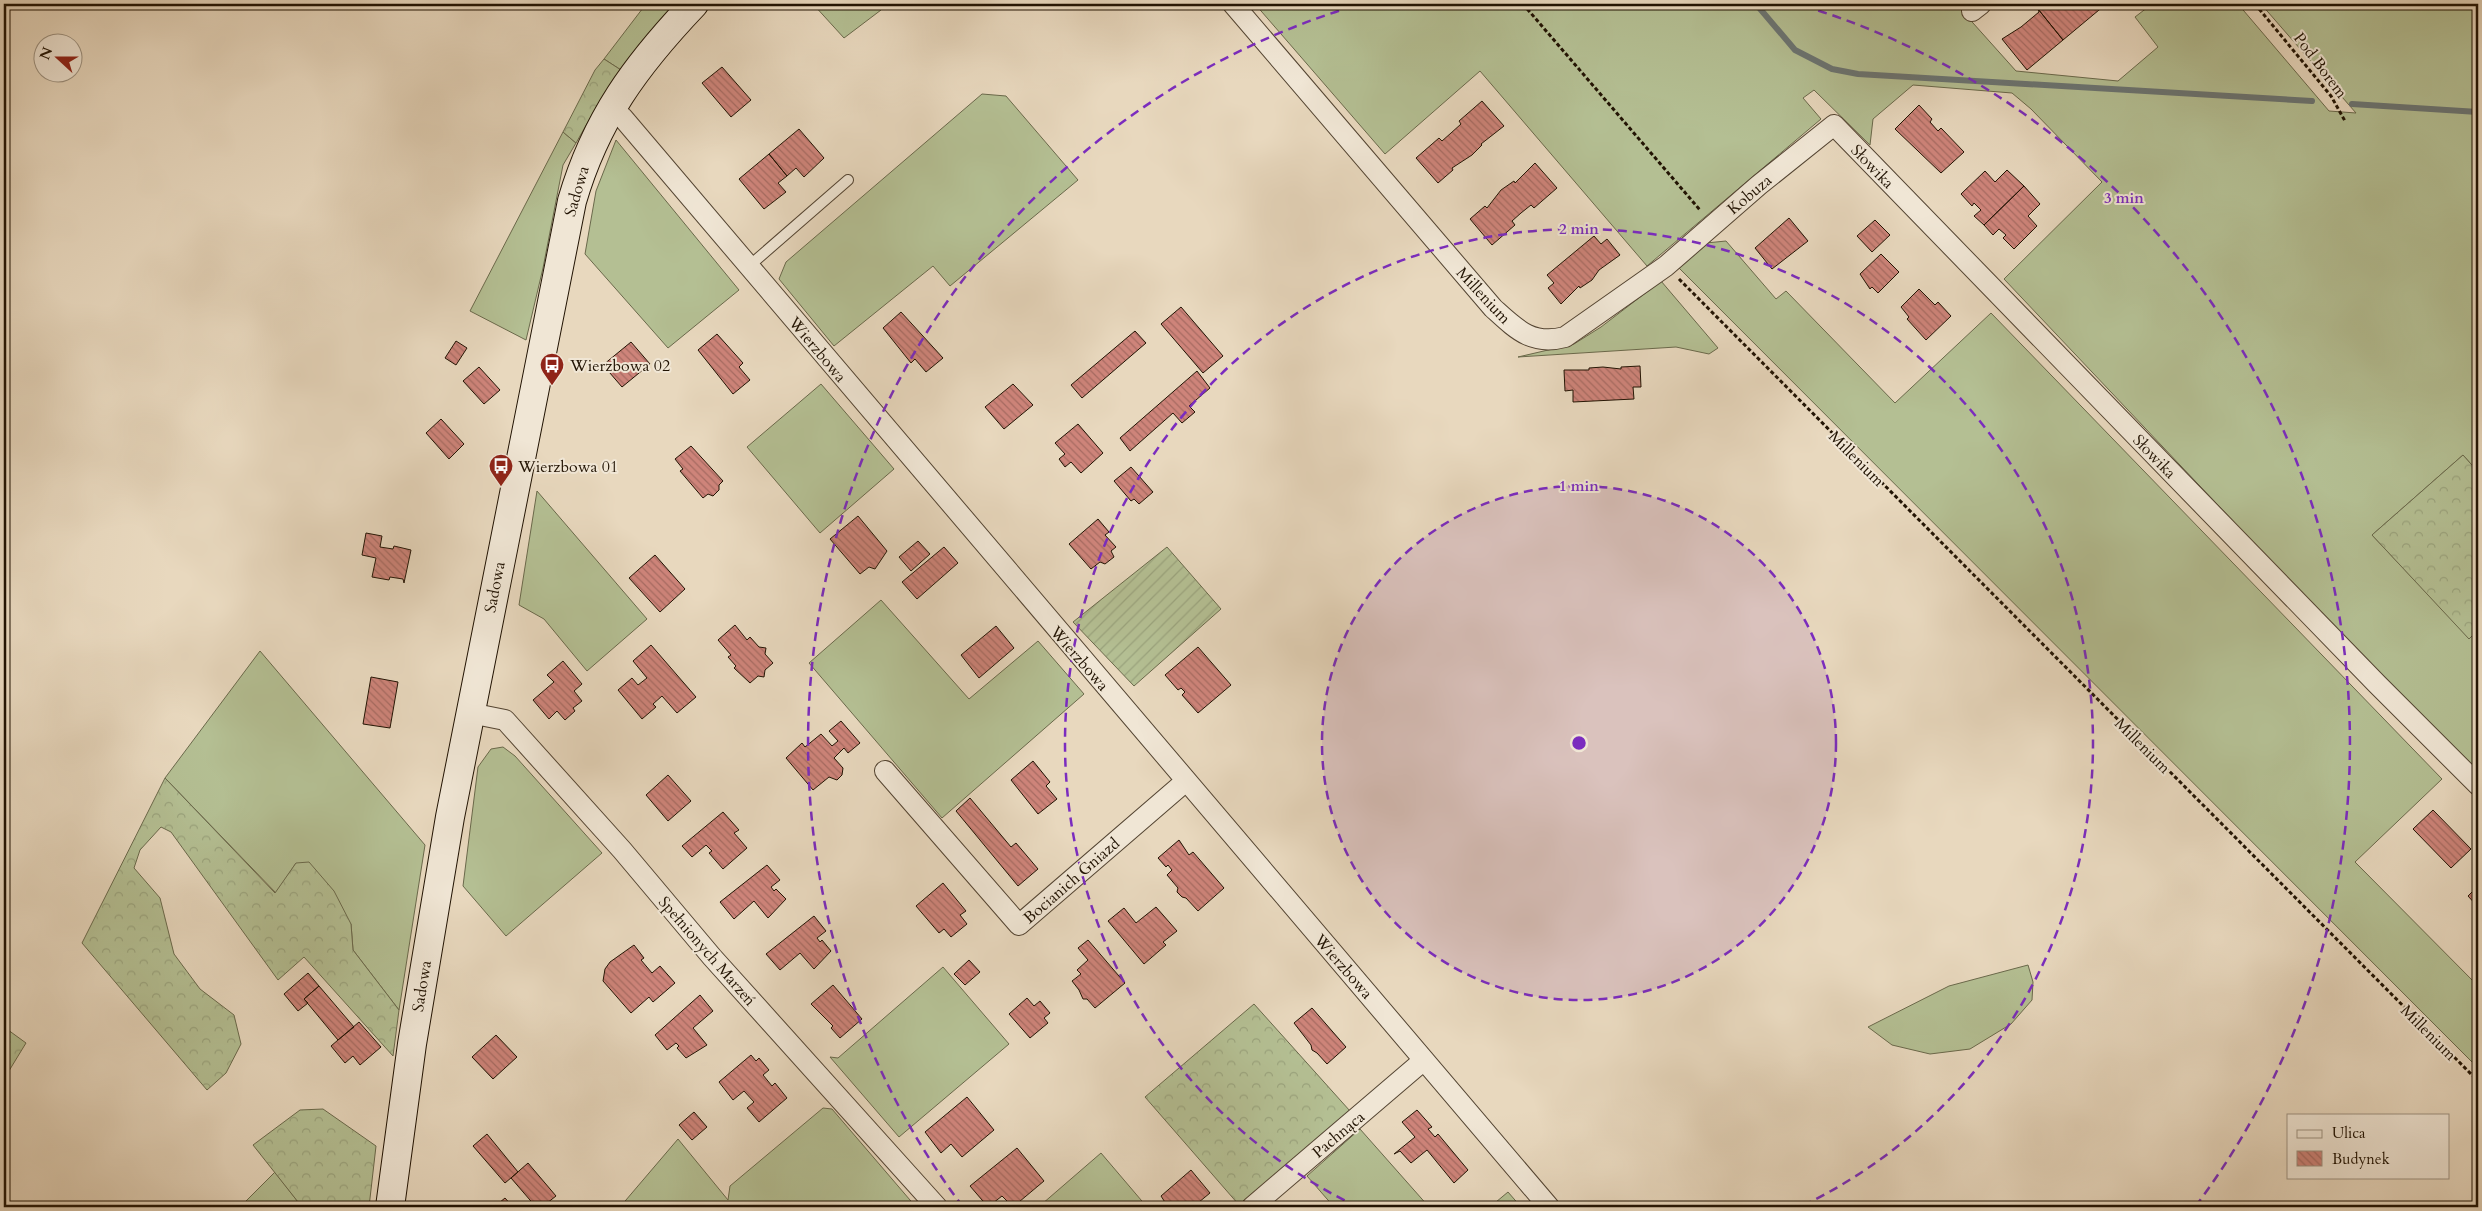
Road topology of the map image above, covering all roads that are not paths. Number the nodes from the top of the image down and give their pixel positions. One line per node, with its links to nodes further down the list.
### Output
1 (694, 4): 3 (street, Sadowa)
2 (1233, 4): 6 (street, Millenium)
3 (612, 108): 7 (street, Wierzbowa); 8 (street, Sadowa)
4 (1834, 125): 6 (street, Kobuza); 11 (street, Słowika)
5 (848, 180): 7 (lane)
6 (1666, 266)
7 (748, 268): 10 (street, Wierzbowa)
8 (470, 713): 13 (street, Sadowa); 14 (street, Spełnionych Marzeń)
9 (885, 771): 10 (street, Bocianich Gniazd)
10 (1186, 781): 12 (street, Wierzbowa)
11 (2478, 786)
12 (1424, 1060): 15 (street, Pachnąca); 16 (street, Wierzbowa)
13 (390, 1207)
14 (937, 1207)
15 (1252, 1207)
16 (1549, 1207)

